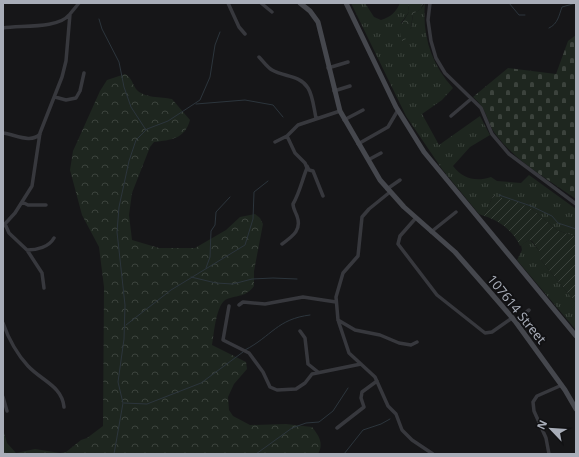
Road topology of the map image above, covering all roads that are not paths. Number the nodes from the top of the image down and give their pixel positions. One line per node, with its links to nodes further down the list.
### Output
1 (79, 3): 8 (street)
2 (228, 3): 10 (street)
3 (261, 3): 7 (street)
4 (300, 3): 13 (street, 107614 Street)
5 (346, 3): 20 (street)
6 (430, 3): 18 (street)
7 (272, 12)
8 (70, 14): 9 (street); 17 (street)
9 (3, 28)
10 (245, 34)
11 (259, 57): 23 (street)
12 (348, 62): 13 (street)
13 (328, 68): 16 (street, 107614 Street)
14 (84, 73): 17 (street)
15 (350, 86): 16 (street)
16 (334, 92): 21 (street, 107614 Street)
17 (55, 97): 26 (street)
18 (471, 99): 22 (street); 37 (street)
19 (363, 110): 24 (street)
20 (398, 110): 29 (street); 55 (street)
21 (340, 111): 23 (street); 24 (street, 107614 Street)
22 (451, 116)
23 (316, 118): 27 (street)
24 (344, 120): 29 (street, 107614 Street)
25 (3, 133): 26 (street)
26 (40, 133): 36 (street)
27 (287, 136): 28 (street); 32 (street)
28 (275, 142)
29 (358, 144): 31 (street, 107614 Street)
30 (381, 153): 31 (street)
31 (368, 160): 34 (street, 107614 Street)
32 (306, 165): 35 (street); 44 (street)
33 (400, 180): 34 (street)
34 (389, 191): 40 (street, 107614 Street); 47 (street)
35 (323, 196)
36 (22, 202): 38 (street); 41 (street)
37 (576, 204)
38 (46, 205)
39 (456, 212): 42 (street)
40 (415, 219): 42 (street, 107614 Street); 52 (street)
41 (4, 225): 45 (street)
42 (431, 232): 52 (street, 107614 Street)
43 (54, 238): 45 (street)
44 (282, 244)
45 (27, 250): 46 (street)
46 (44, 288)
47 (336, 302): 48 (street); 51 (street)
48 (239, 305)
49 (229, 306): 58 (street)
50 (529, 310): 52 (street)
51 (338, 320): 56 (street); 57 (street)
52 (513, 320): 60 (street, 107614 Street)
53 (3, 323): 62 (street)
54 (300, 331): 58 (street)
55 (576, 336)
56 (417, 342)
57 (361, 364): 58 (street); 59 (street)
58 (318, 372)
59 (377, 381): 65 (street); 66 (street)
60 (562, 385): 63 (street, 107614 Street); 67 (street)
61 (3, 397): 64 (street)
62 (64, 407)
63 (576, 409)
64 (7, 411)
65 (337, 428)
66 (433, 454)
67 (549, 454)

